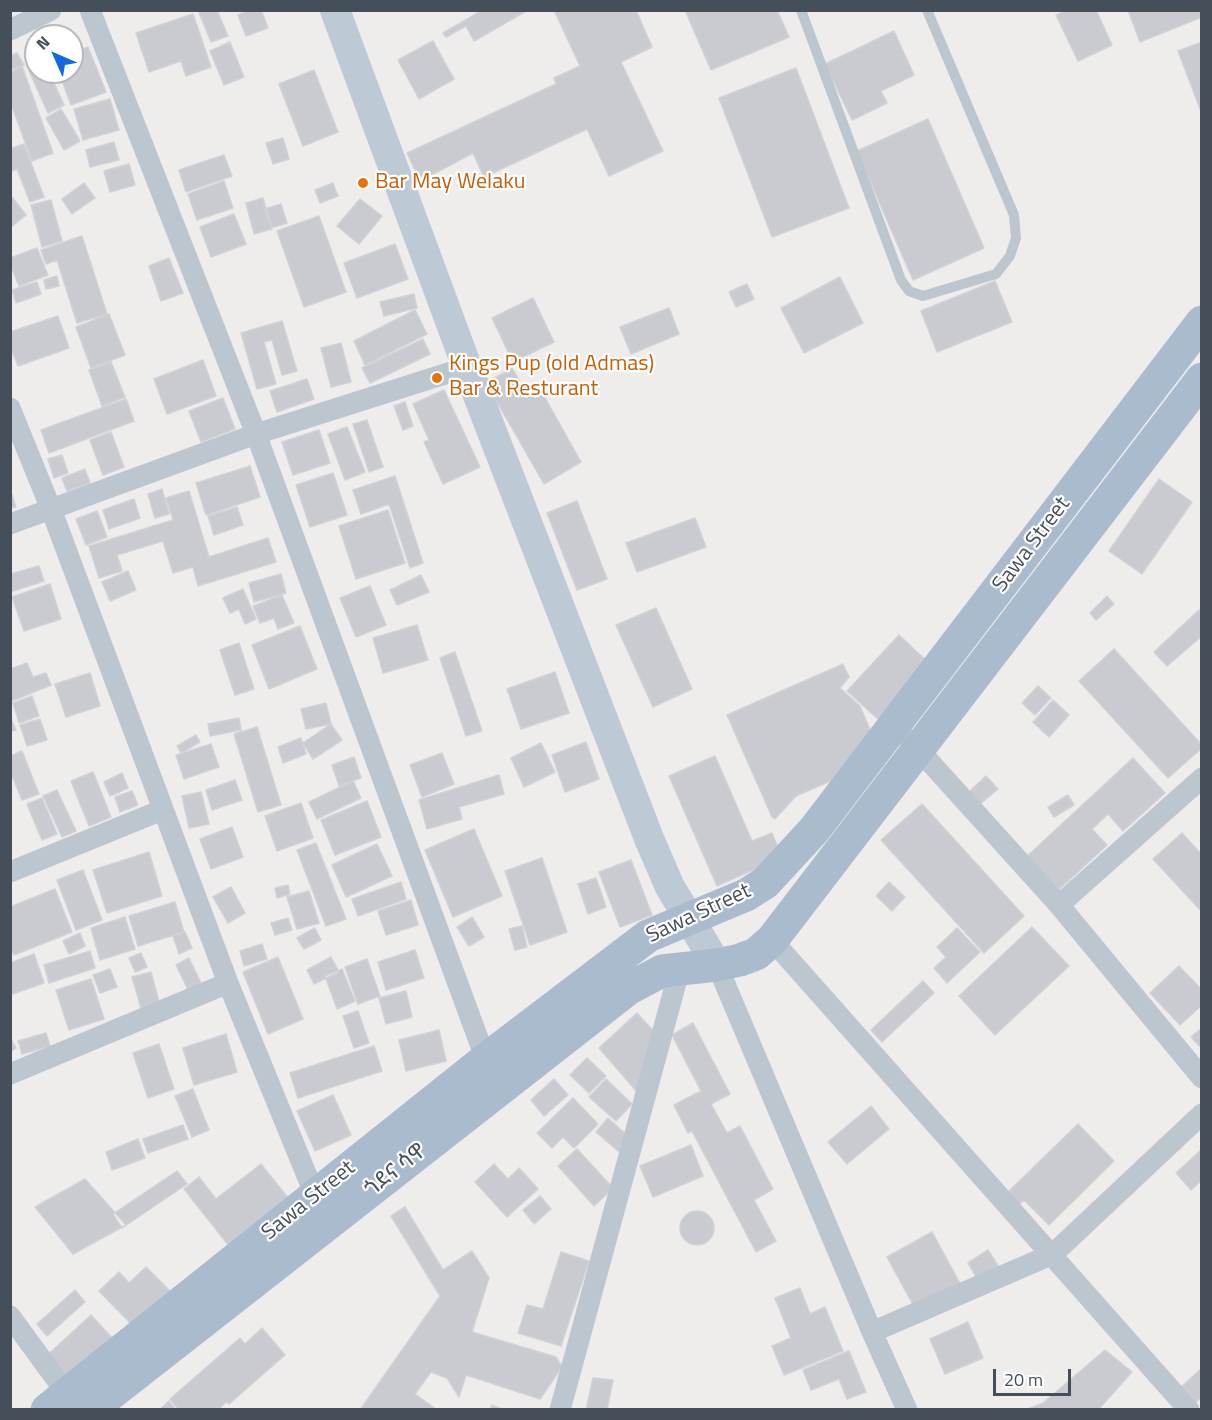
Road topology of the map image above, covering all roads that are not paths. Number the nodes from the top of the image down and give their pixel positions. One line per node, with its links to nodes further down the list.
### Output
1 (51, 10): 6 (street)
2 (90, 10): 11 (street)
3 (335, 10): 8 (main road)
4 (801, 10): 5 (lane)
5 (927, 10)
6 (10, 30)
7 (1202, 322): 14 (main road, Sawa Street)
8 (467, 367): 11 (street); 20 (main road)
9 (1202, 379): 15 (main road, Sawa Street)
10 (10, 408): 12 (street)
11 (256, 434): 12 (street); 25 (street)
12 (51, 509): 13 (street); 17 (street)
13 (10, 524)
14 (894, 726): 15 (street); 20 (main road, Sawa Street)
15 (918, 748): 19 (street); 21 (main road, Sawa Street)
16 (1202, 778): 19 (street)
17 (162, 810): 18 (street); 24 (street)
18 (10, 872)
19 (1059, 905): 27 (street)
20 (689, 919): 22 (main road); 25 (main road, Sawa Street)
21 (772, 940): 22 (main road, Sawa Street); 31 (street)
22 (717, 965): 23 (main road, ጎደና ሳዋ); 33 (street)
23 (680, 968): 28 (main road, ጎደና ሳዋ); 35 (street)
24 (228, 983): 26 (street); 30 (street)
25 (485, 1060): 28 (street); 30 (main road, Sawa Street)
26 (10, 1074)
27 (1202, 1078)
28 (500, 1090): 30 (main road, ጎደና ሳዋ)
29 (1202, 1114): 31 (street)
30 (321, 1210): 34 (main road, Sawa Street)
31 (1053, 1254): 33 (street); 37 (street)
32 (10, 1316): 34 (street)
33 (872, 1332): 36 (street)
34 (68, 1404)
35 (560, 1410)
36 (907, 1410)
37 (1189, 1410)

